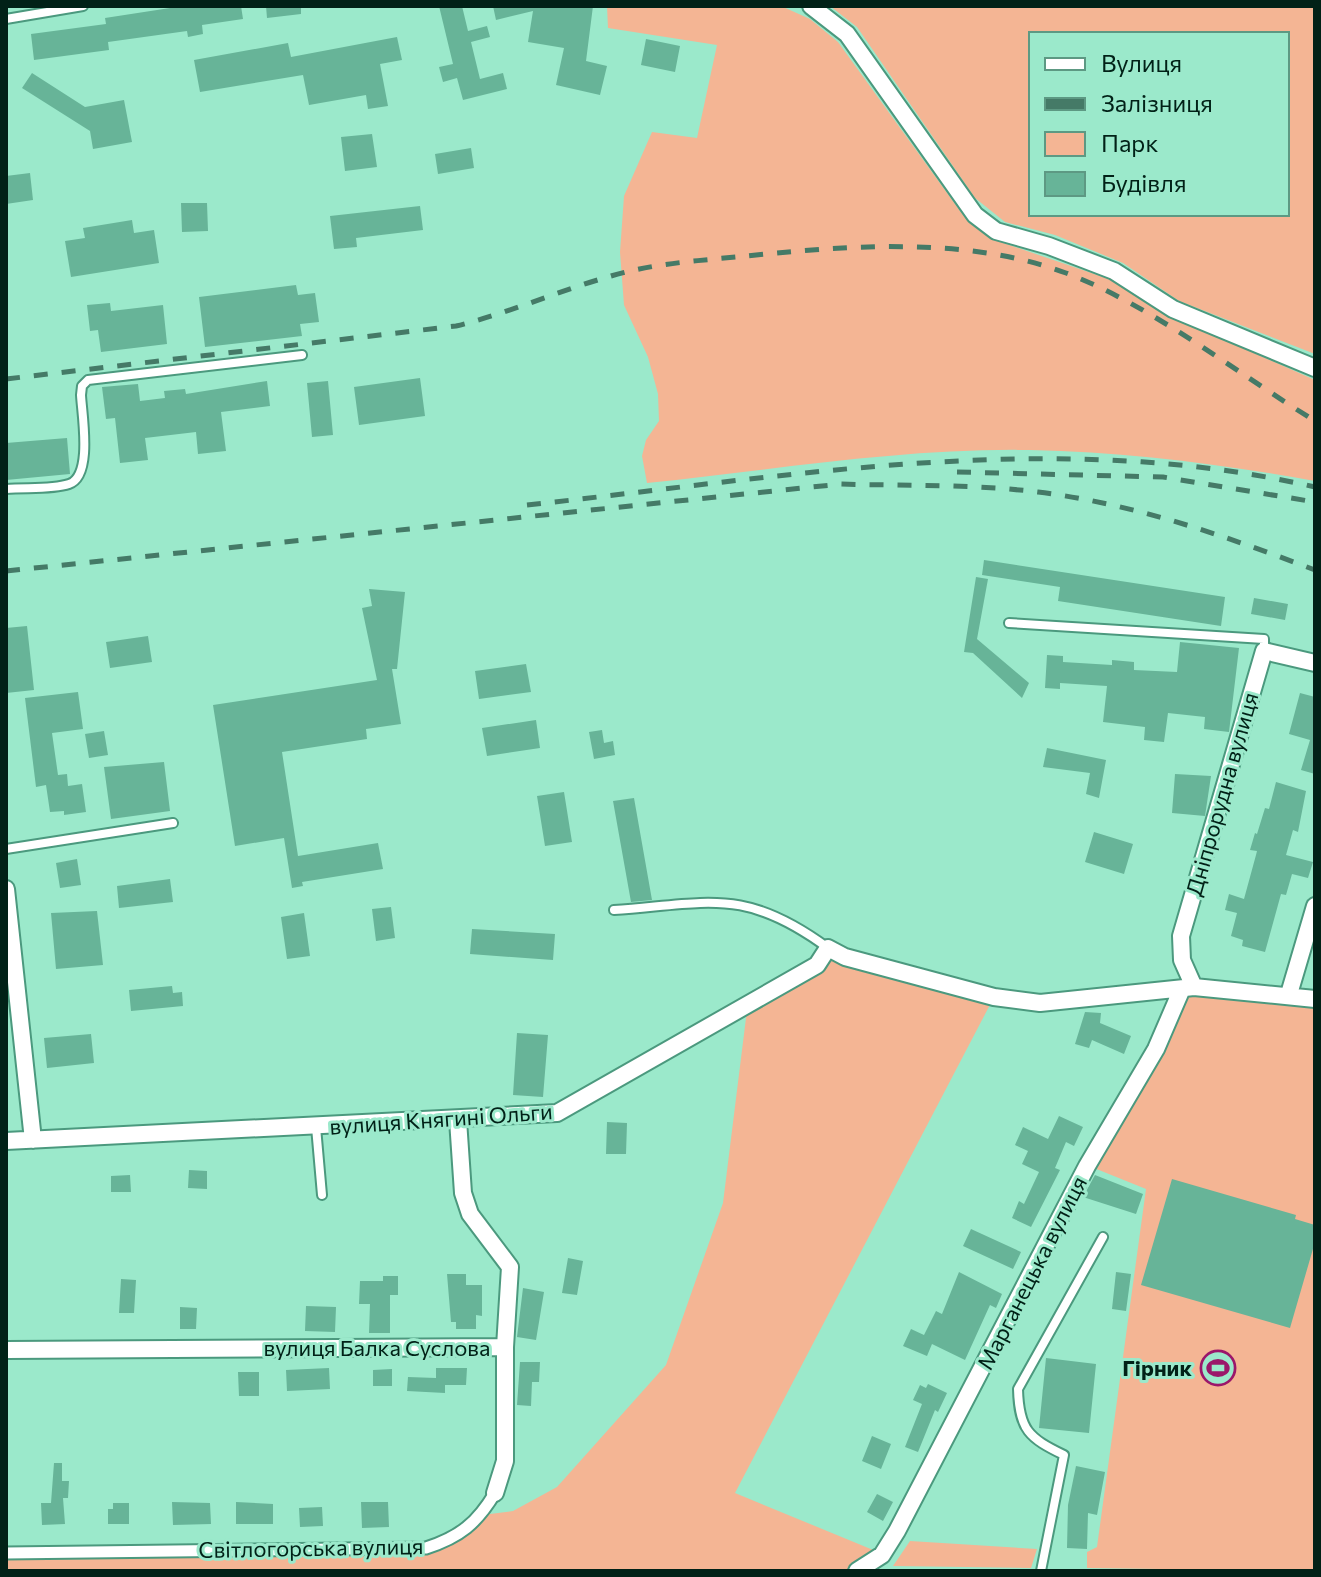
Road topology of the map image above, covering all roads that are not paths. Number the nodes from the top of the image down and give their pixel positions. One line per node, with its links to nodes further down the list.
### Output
1 (83, 6): 3 (lane)
2 (811, 6): 5 (street)
3 (6, 19)
4 (302, 355): 6 (lane)
5 (1315, 368)
6 (6, 489)
7 (1009, 623): 8 (lane)
8 (1264, 651): 9 (street); 16 (street, Дніпрорудна вулиця)
9 (1315, 663)
10 (173, 823): 11 (lane)
11 (6, 849)
12 (6, 889): 21 (street)
13 (1315, 906): 17 (street)
14 (614, 910): 15 (lane)
15 (828, 948): 16 (street); 19 (street, вулиця Княгині Ольги)
16 (1187, 989): 17 (street); 29 (street, Марганецька вулиця)
17 (1289, 994): 18 (street)
18 (1315, 999)
19 (458, 1120): 20 (street, вулиця Княгині Ольги); 25 (street, вулиця Балка Суслова)
20 (316, 1127): 21 (street, вулиця Княгині Ольги); 23 (lane)
21 (33, 1140): 22 (street, вулиця Княгині Ольги)
22 (6, 1141)
23 (322, 1195)
24 (1103, 1237): 30 (lane)
25 (505, 1347): 26 (street, вулиця Балка Суслова); 27 (street, Світлогорська вулиця)
26 (6, 1350)
27 (495, 1493): 28 (street, Світлогорська вулиця)
28 (6, 1553)
29 (857, 1571)
30 (1041, 1571)

